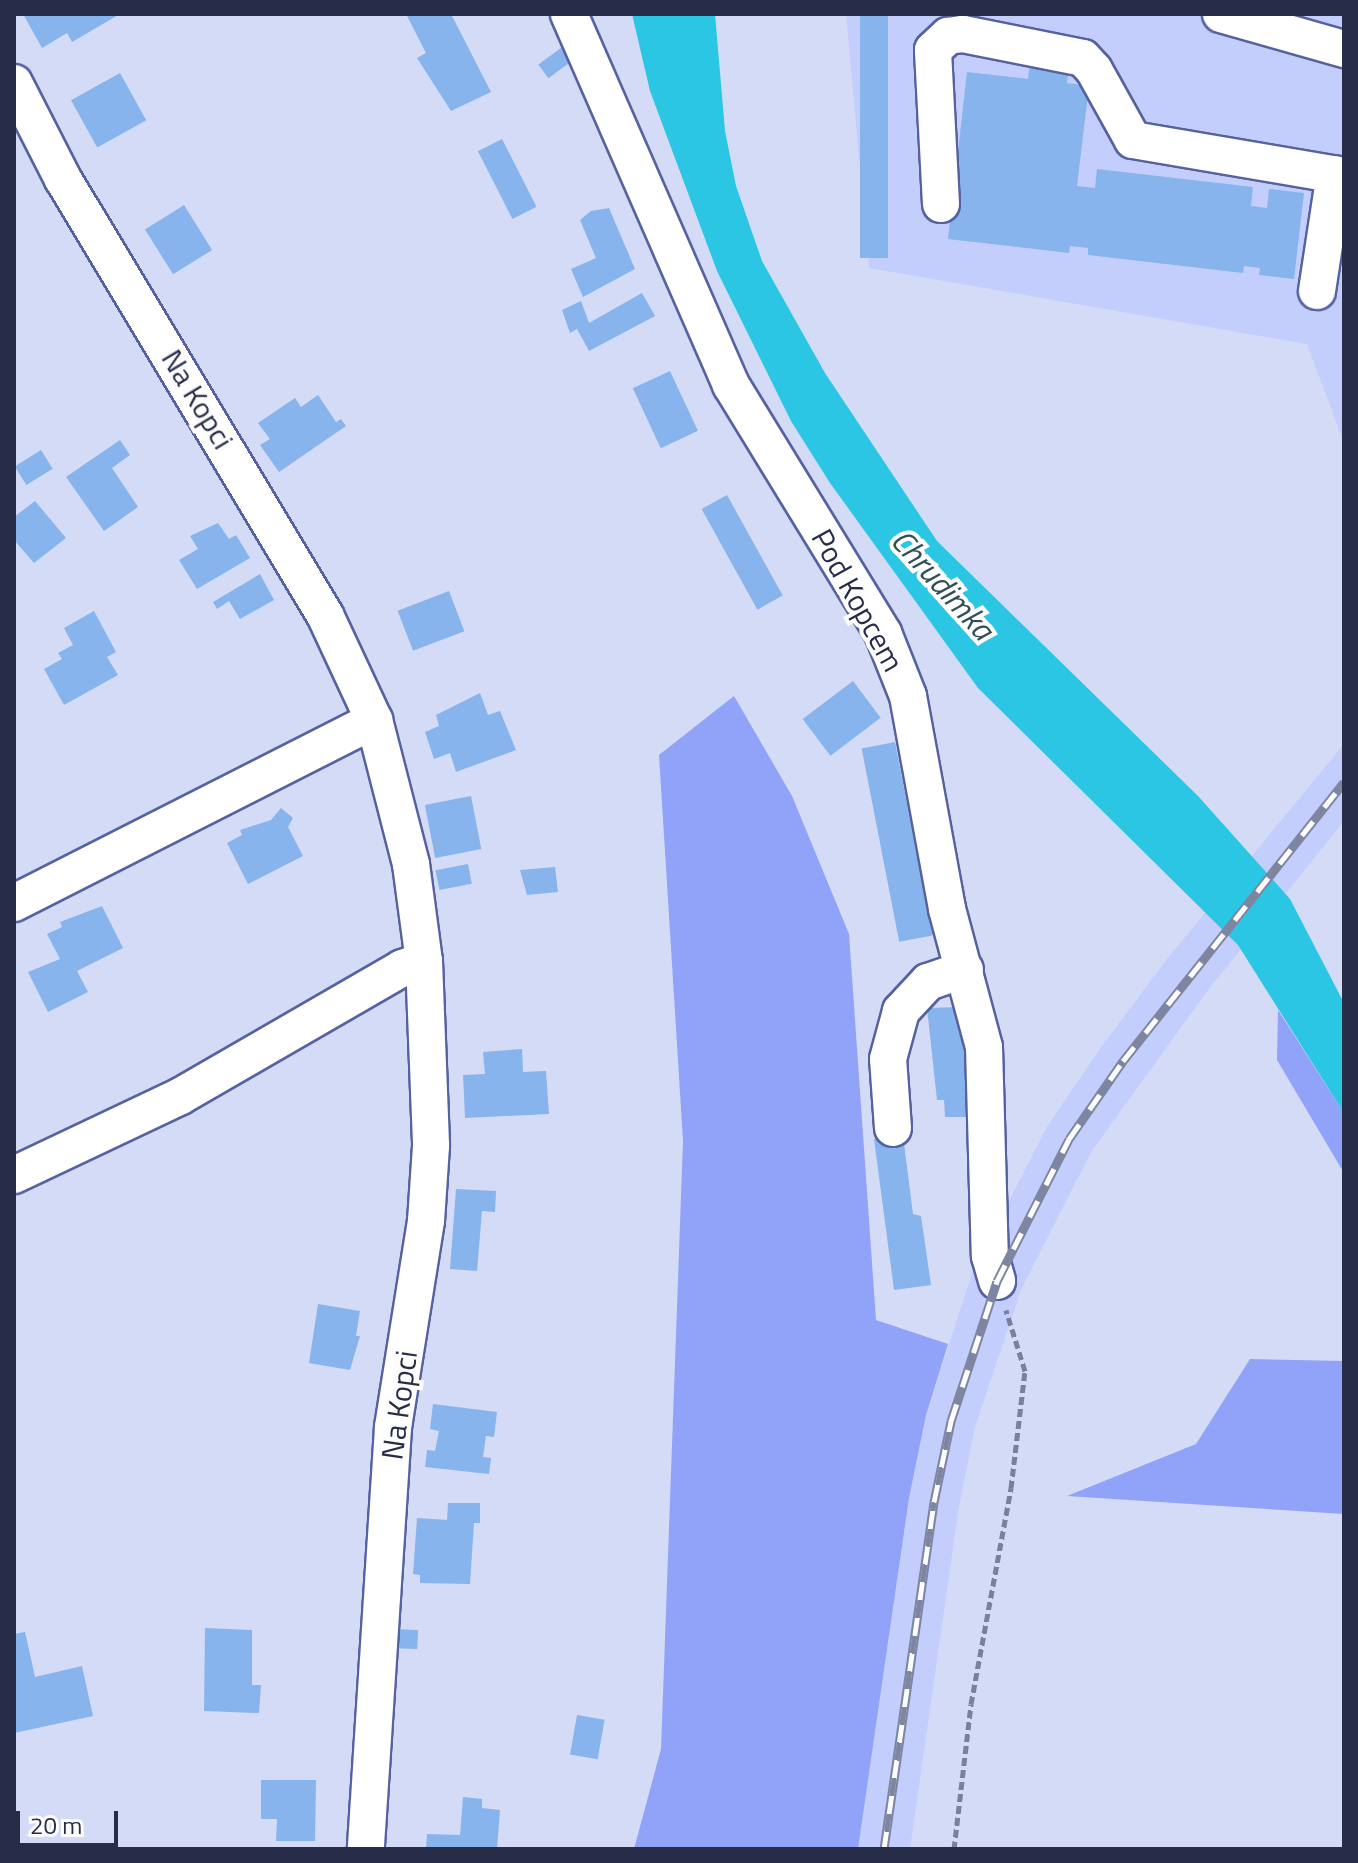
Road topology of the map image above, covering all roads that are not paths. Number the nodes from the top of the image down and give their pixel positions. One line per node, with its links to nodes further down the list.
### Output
1 (569, 14): 11 (street, Pod Kopcem)
2 (1221, 14): 3 (street)
3 (1344, 49)
4 (14, 83): 8 (street, Na Kopci)
5 (1340, 175): 6 (street); 7 (street)
6 (941, 204)
7 (1317, 291)
8 (374, 720): 9 (street); 10 (street, Na Kopci)
9 (14, 903)
10 (424, 961): 13 (street); 15 (street, Na Kopci)
11 (965, 969): 12 (street); 14 (street, Pod Kopcem)
12 (893, 1128)
13 (14, 1175)
14 (997, 1281)
15 (366, 1849)

